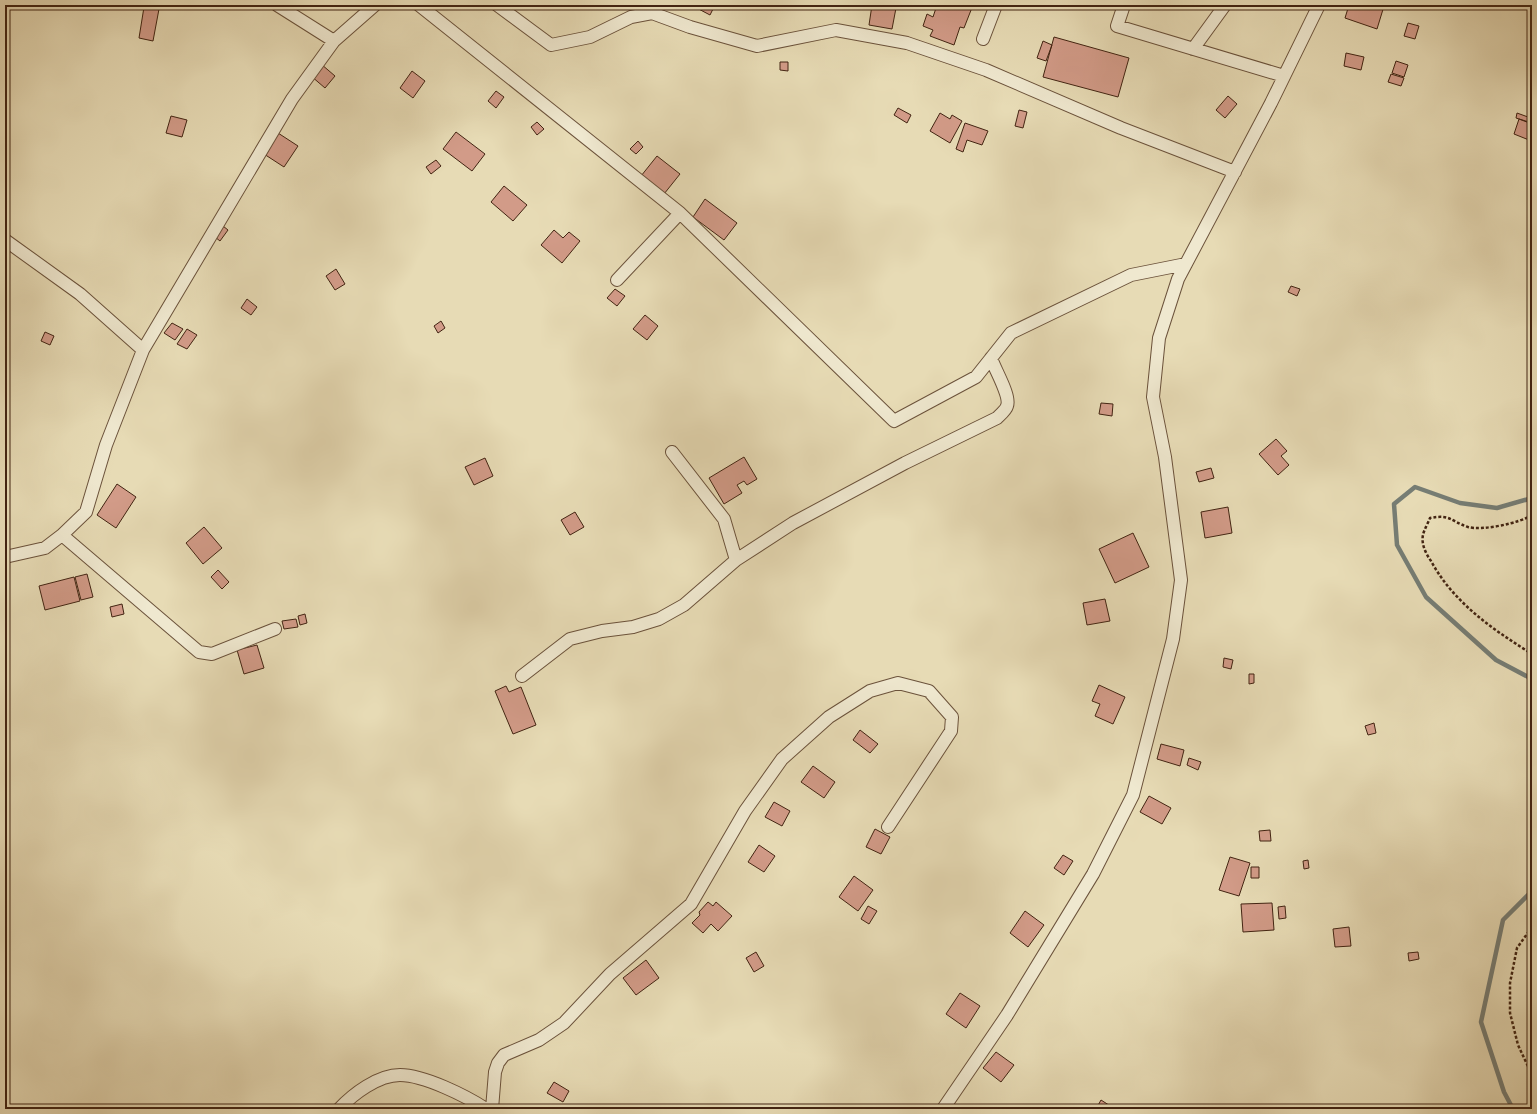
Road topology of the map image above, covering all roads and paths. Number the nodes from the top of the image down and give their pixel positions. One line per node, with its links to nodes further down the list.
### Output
1 (277, 5): 10 (street)
2 (375, 5): 10 (street)
3 (419, 5): 14 (street)
4 (497, 5): 13 (street)
5 (996, 5): 9 (street)
6 (1124, 5): 11 (street)
7 (1225, 5): 11 (street)
8 (1319, 5): 12 (street)
9 (983, 39)
10 (334, 41): 18 (street)
11 (1193, 49): 12 (street)
12 (1284, 76): 13 (street)
13 (1235, 172): 16 (street)
14 (680, 213): 17 (street); 19 (street)
15 (5, 240): 18 (street)
16 (1186, 264): 19 (street); 34 (street)
17 (617, 280)
18 (143, 350): 22 (street)
19 (991, 358): 24 (street)
20 (672, 452): 24 (street)
21 (1532, 515): 26 (path)
22 (62, 535): 23 (street); 25 (street)
23 (5, 557)
24 (736, 560): 27 (street)
25 (275, 629)
26 (1532, 654)
27 (522, 676)
28 (888, 827): 33 (street)
29 (1532, 927): 30 (path)
30 (1532, 1075)
31 (339, 1109): 32 (street)
32 (486, 1109)
33 (492, 1109)
34 (943, 1109)

